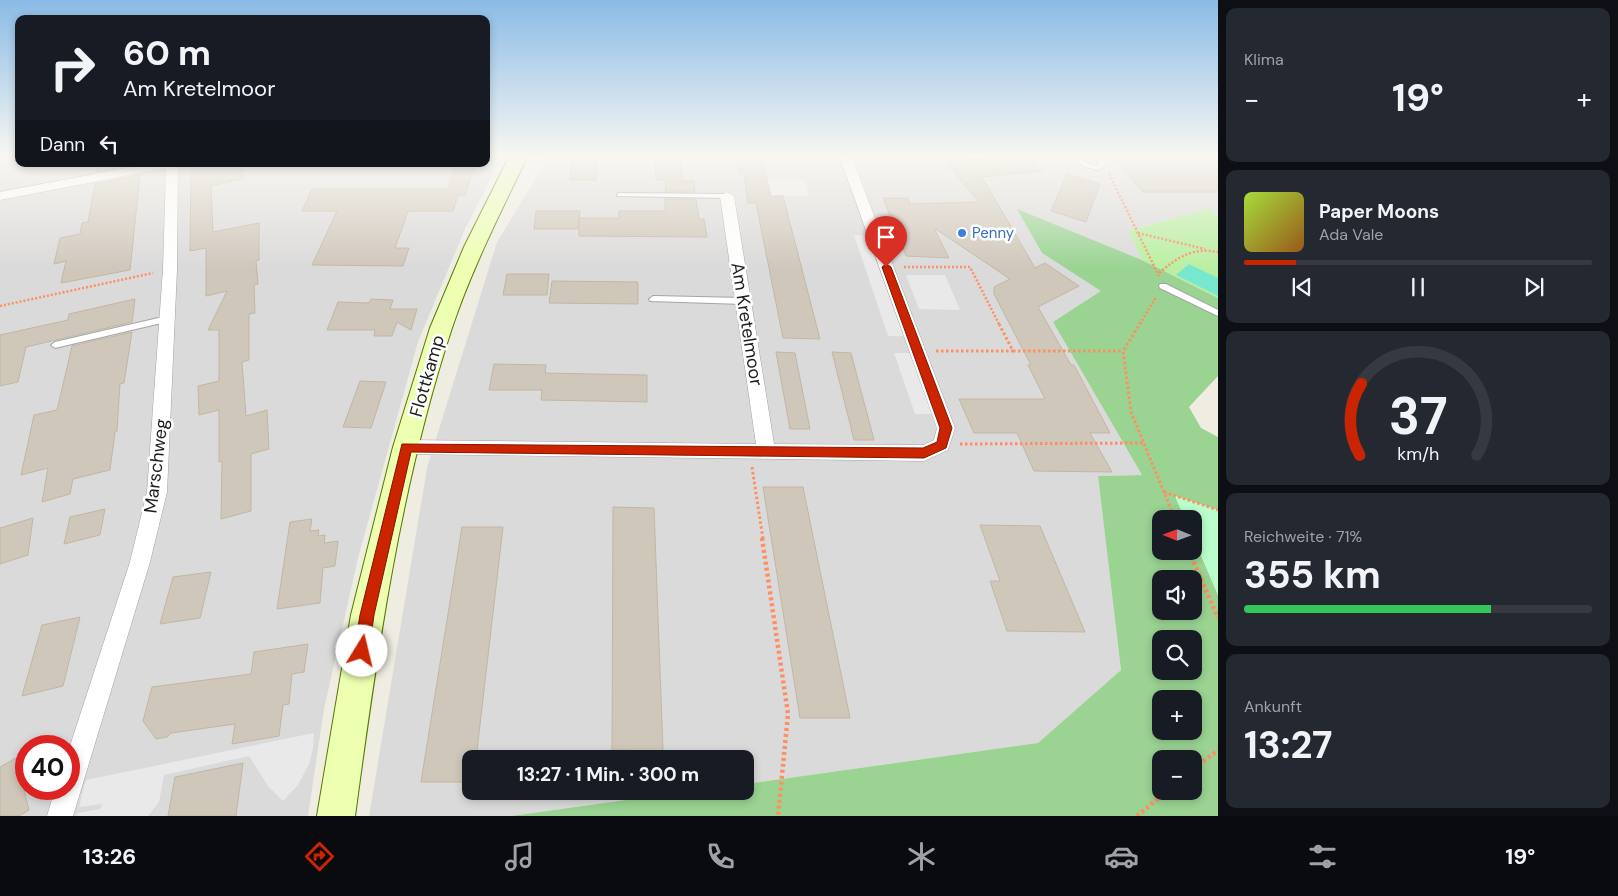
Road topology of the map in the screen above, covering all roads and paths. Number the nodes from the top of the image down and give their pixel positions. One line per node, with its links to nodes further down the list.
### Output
1 (15, 193): 7 (street)
2 (171, 193): 13 (street, Marschweg)
3 (500, 193): 27 (street, Flottkamp)
4 (859, 193): 12 (street)
5 (1119, 193): 9 (path)
6 (619, 195): 8 (lane)
7 (0, 196)
8 (727, 196): 17 (street, Am Kretelmoor)
9 (1138, 233): 10 (path); 14 (path)
10 (1205, 249): 11 (path); 14 (path)
11 (1218, 252)
12 (886, 267): 22 (street); 23 (path)
13 (170, 269): 18 (path); 20 (street, Marschweg)
14 (1158, 274): 15 (path)
15 (1163, 286): 19 (lane); 24 (path)
16 (653, 299): 17 (lane)
17 (743, 301): 28 (street, Am Kretelmoor)
18 (0, 306)
19 (1218, 313)
20 (167, 319): 21 (lane); 34 (street, Marschweg)
21 (55, 345)
22 (918, 351): 23 (path); 26 (street)
23 (1013, 351): 24 (path)
24 (1123, 351): 25 (path)
25 (1143, 443): 26 (path); 29 (path)
26 (942, 444): 28 (street)
27 (406, 447): 28 (street); 40 (street, Flottkamp)
28 (758, 452): 41 (path)
29 (1163, 492): 30 (path); 31 (path)
30 (1171, 510)
31 (1218, 510)
32 (1193, 560): 33 (path)
33 (1218, 618)
34 (80, 750)
35 (1218, 750): 36 (path)
36 (1202, 763)
37 (65, 800): 39 (street, Marschweg)
38 (1156, 800): 42 (path)
39 (60, 816)
40 (336, 816)
41 (778, 816)
42 (1137, 816)

